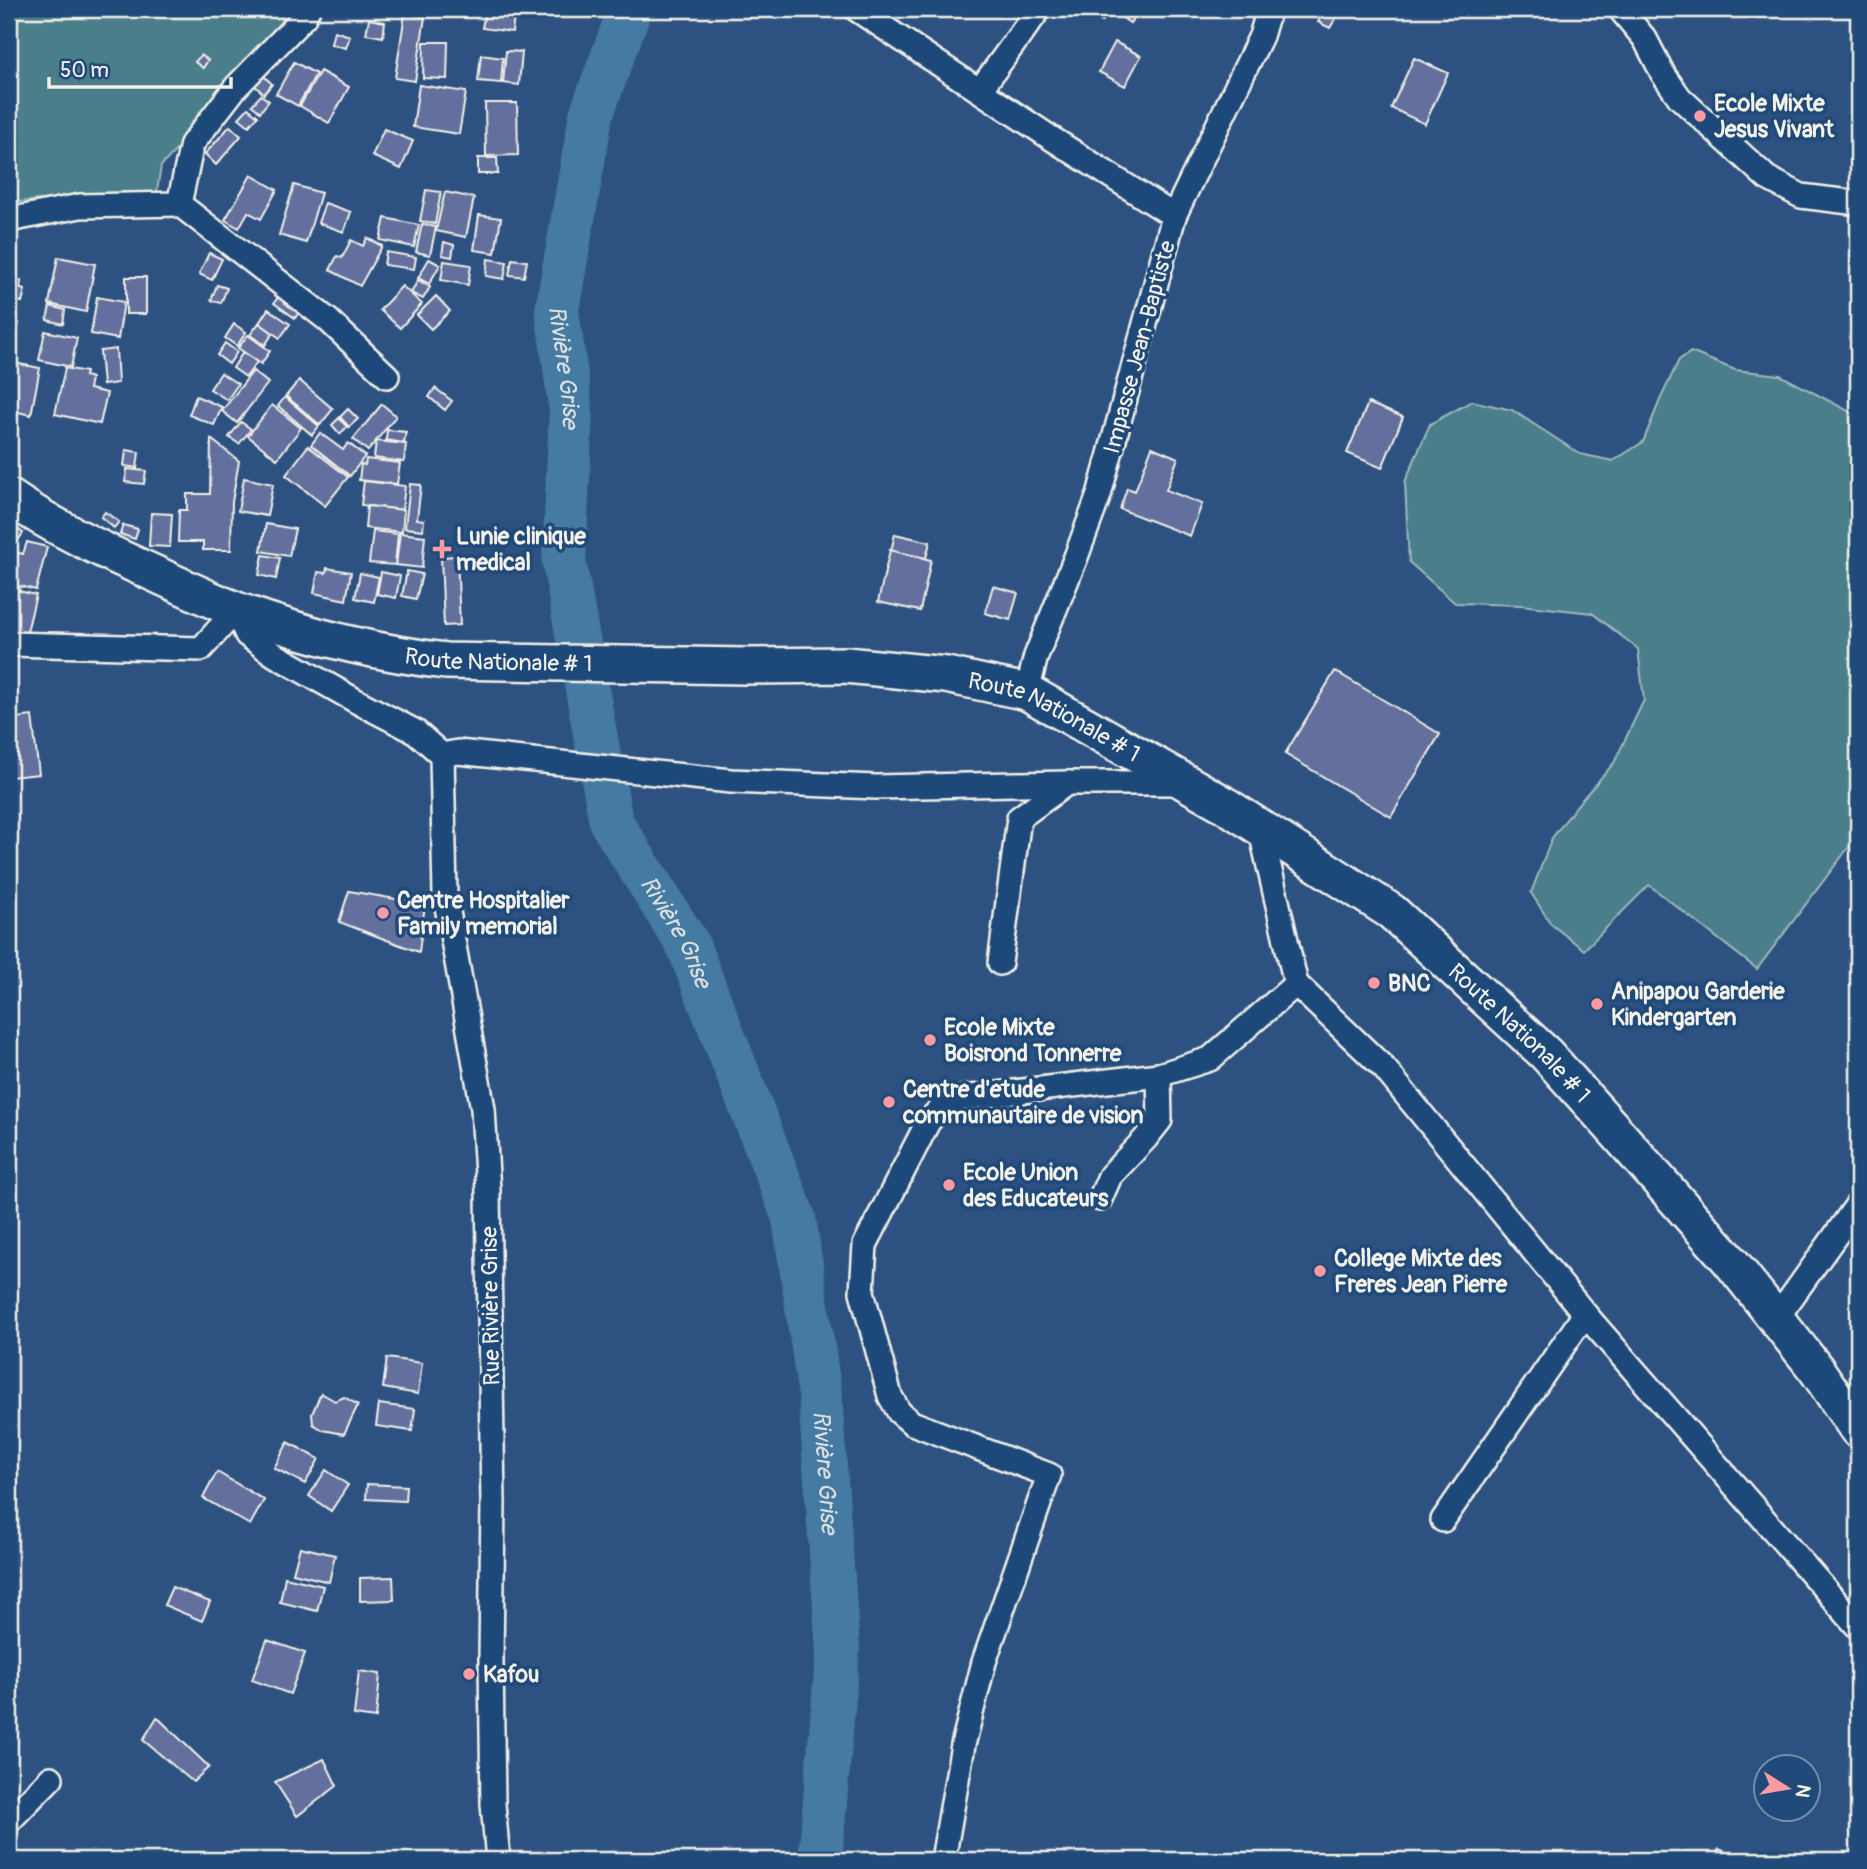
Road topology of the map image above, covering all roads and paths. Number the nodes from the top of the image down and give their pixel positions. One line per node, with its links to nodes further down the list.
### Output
1 (308, 9): 8 (street)
2 (856, 9): 6 (street)
3 (1039, 9): 6 (street)
4 (1269, 9): 9 (street, Impasse Jean-Baptiste)
5 (1620, 9): 7 (street)
6 (980, 90): 9 (street)
7 (1858, 203)
8 (178, 204): 10 (street); 11 (street)
9 (1174, 216): 15 (street, Impasse Jean-Baptiste)
10 (9, 220)
11 (387, 376)
12 (9, 497): 13 (main road, Route Nationale # 1)
13 (236, 610): 14 (street); 15 (main road, Route Nationale # 1); 16 (street)
14 (9, 644)
15 (1027, 692): 18 (main road, Route Nationale # 1)
16 (450, 753): 17 (street); 32 (street, Rue Rivière Grise)
17 (1067, 783): 18 (street); 20 (street)
18 (1187, 783): 19 (main road, Route Nationale # 1)
19 (1260, 827): 21 (street); 26 (main road, Route Nationale # 1)
20 (1000, 963)
21 (1296, 984): 22 (street); 25 (street)
22 (1159, 1075): 23 (street); 33 (street)
23 (1100, 1199)
24 (1858, 1205): 26 (street)
25 (1585, 1314): 28 (street); 29 (street)
26 (1776, 1319): 27 (main road, Route Nationale # 1)
27 (1858, 1430)
28 (1443, 1520)
29 (1858, 1627)
30 (51, 1778): 31 (street)
31 (9, 1821)
32 (498, 1860)
33 (943, 1860)

